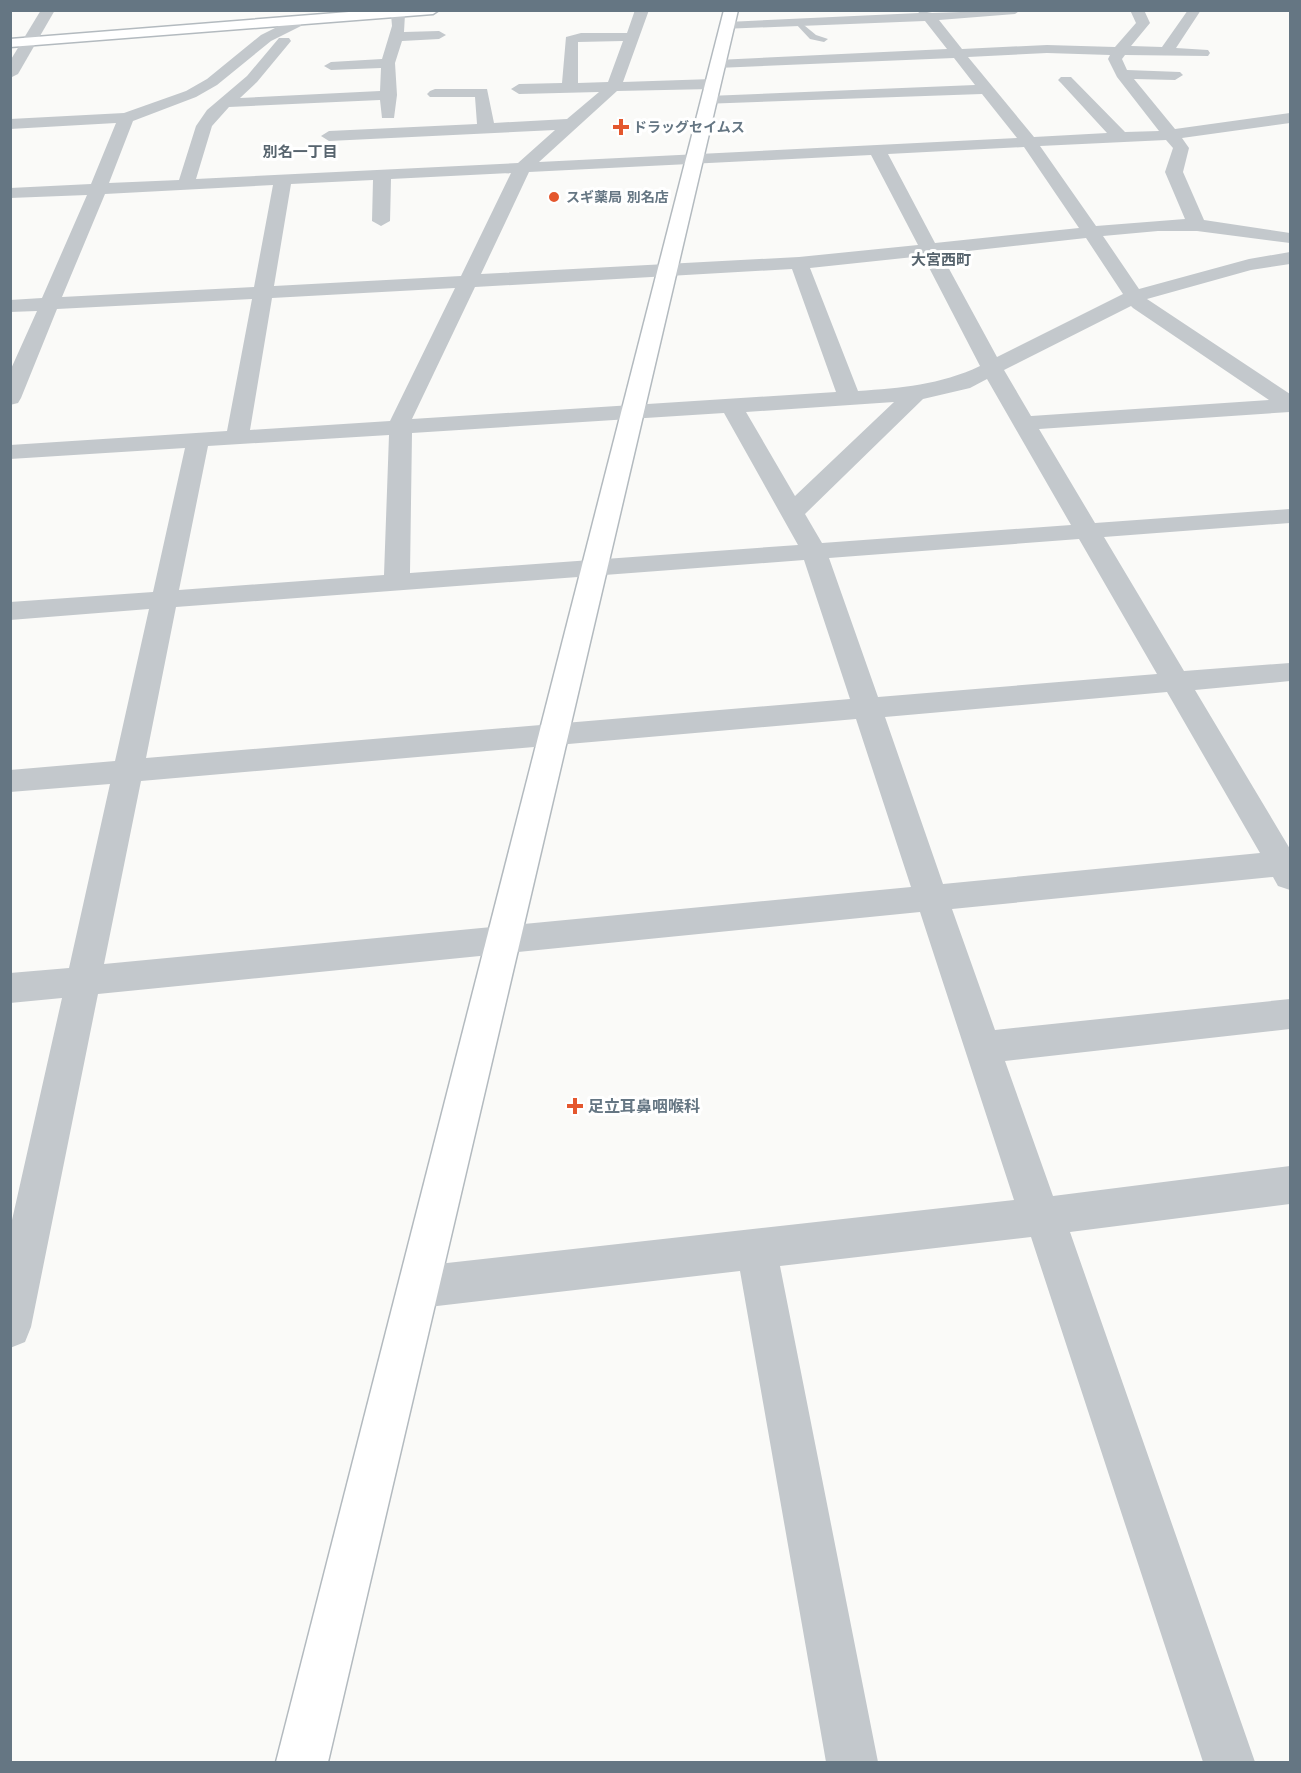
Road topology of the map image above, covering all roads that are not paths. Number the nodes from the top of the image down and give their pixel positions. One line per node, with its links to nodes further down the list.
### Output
1 (48, 10): 18 (street)
2 (433, 10): 8 (street)
3 (642, 10): 16 (street)
4 (731, 10): 12 (street)
5 (1015, 10): 9 (street)
6 (1137, 10): 20 (street)
7 (1195, 10): 21 (street)
8 (398, 14): 10 (street); 15 (street)
9 (926, 14): 13 (street); 23 (street)
10 (306, 18): 18 (street); 41 (street); 42 (street)
11 (799, 23): 12 (street); 13 (street); 17 (lane)
12 (727, 26): 26 (street)
13 (847, 31): 17 (street)
14 (439, 35): 15 (street)
15 (395, 37): 25 (street)
16 (632, 37): 33 (street); 34 (street)
17 (824, 39): 24 (street)
18 (29, 42): 19 (street); 28 (street)
19 (10, 43)
20 (1119, 50): 21 (street); 23 (street); 29 (street)
21 (1167, 51): 22 (street)
22 (1203, 53)
23 (958, 54): 24 (street); 36 (street)
24 (838, 59): 26 (street)
25 (388, 63): 27 (street); 32 (street)
26 (717, 64): 37 (street)
27 (331, 66)
28 (10, 74)
29 (1122, 74): 30 (street); 39 (street)
30 (1175, 75)
31 (1066, 80): 52 (street)
32 (392, 84): 41 (street); 49 (street)
33 (614, 86): 34 (street); 37 (street); 46 (street)
34 (570, 87): 35 (street)
35 (519, 89)
36 (987, 89): 37 (street); 53 (street)
37 (710, 93): 55 (street)
38 (435, 94): 47 (street)
39 (1137, 94): 40 (street); 50 (street)
40 (1159, 94)
41 (224, 103): 59 (street)
42 (126, 118): 45 (street); 60 (street)
43 (1290, 118): 44 (street)
44 (1272, 121): 48 (street); 50 (street)
45 (10, 124)
46 (572, 124): 47 (street); 56 (street)
47 (482, 129): 49 (street)
48 (1290, 132)
49 (388, 133): 51 (street); 57 (street)
50 (1169, 135): 52 (street); 63 (street)
51 (329, 136)
52 (1120, 137): 53 (street)
53 (1029, 142): 54 (street); 64 (street)
54 (877, 150): 55 (street); 66 (street)
55 (695, 159): 56 (street); 69 (street)
56 (523, 167): 57 (street); 70 (street)
57 (385, 174): 58 (street); 62 (street)
58 (283, 179): 59 (street); 71 (street)
59 (186, 184): 60 (street)
60 (98, 189): 61 (street); 73 (street)
61 (10, 193)
62 (381, 221)
63 (1197, 225): 64 (street); 65 (street)
64 (1091, 231): 66 (street); 72 (street)
65 (1290, 238)
66 (928, 250): 68 (street); 75 (street)
67 (1290, 258): 72 (street)
68 (799, 263): 69 (street); 78 (street)
69 (669, 269): 70 (street); 81 (street)
70 (468, 282): 71 (street); 83 (street)
71 (264, 293): 73 (street); 84 (street)
72 (1135, 296): 75 (street); 79 (street)
73 (49, 304): 74 (street); 77 (street)
74 (10, 306)
75 (992, 368): 76 (street); 82 (street)
76 (915, 394): 78 (street); 87 (street)
77 (10, 398)
78 (850, 400): 80 (street)
79 (1290, 404): 82 (street)
80 (732, 407): 81 (street); 87 (street)
81 (632, 412): 83 (street); 91 (street)
82 (1024, 423): 89 (street)
83 (400, 426): 84 (street); 92 (street)
84 (237, 437): 85 (street)
85 (198, 440): 86 (street); 93 (street)
86 (10, 452)
87 (793, 512): 90 (street)
88 (1290, 516): 89 (street)
89 (1086, 531): 90 (street); 96 (street)
90 (814, 551): 91 (street); 97 (street)
91 (596, 568): 92 (street); 98 (street)
92 (397, 582): 93 (street)
93 (166, 600): 94 (street); 99 (street)
94 (10, 611)
95 (1290, 672): 96 (street)
96 (1175, 681): 97 (street); 101 (street)
97 (869, 706): 98 (street); 102 (street)
98 (555, 735): 99 (street); 103 (street)
99 (129, 771): 100 (street); 104 (street)
100 (10, 781)
101 (1288, 868): 102 (street)
102 (933, 898): 103 (street); 107 (street)
103 (504, 939): 104 (street); 111 (street)
104 (84, 981): 105 (street); 112 (street)
105 (10, 988)
106 (1290, 1014): 107 (street)
107 (983, 1047): 109 (street)
108 (1290, 1185): 109 (street)
109 (1042, 1216): 110 (street); 115 (street)
110 (756, 1247): 111 (street); 114 (street)
111 (420, 1287): 113 (street)
112 (10, 1327)
113 (302, 1762)
114 (852, 1762)
115 (1229, 1762)

